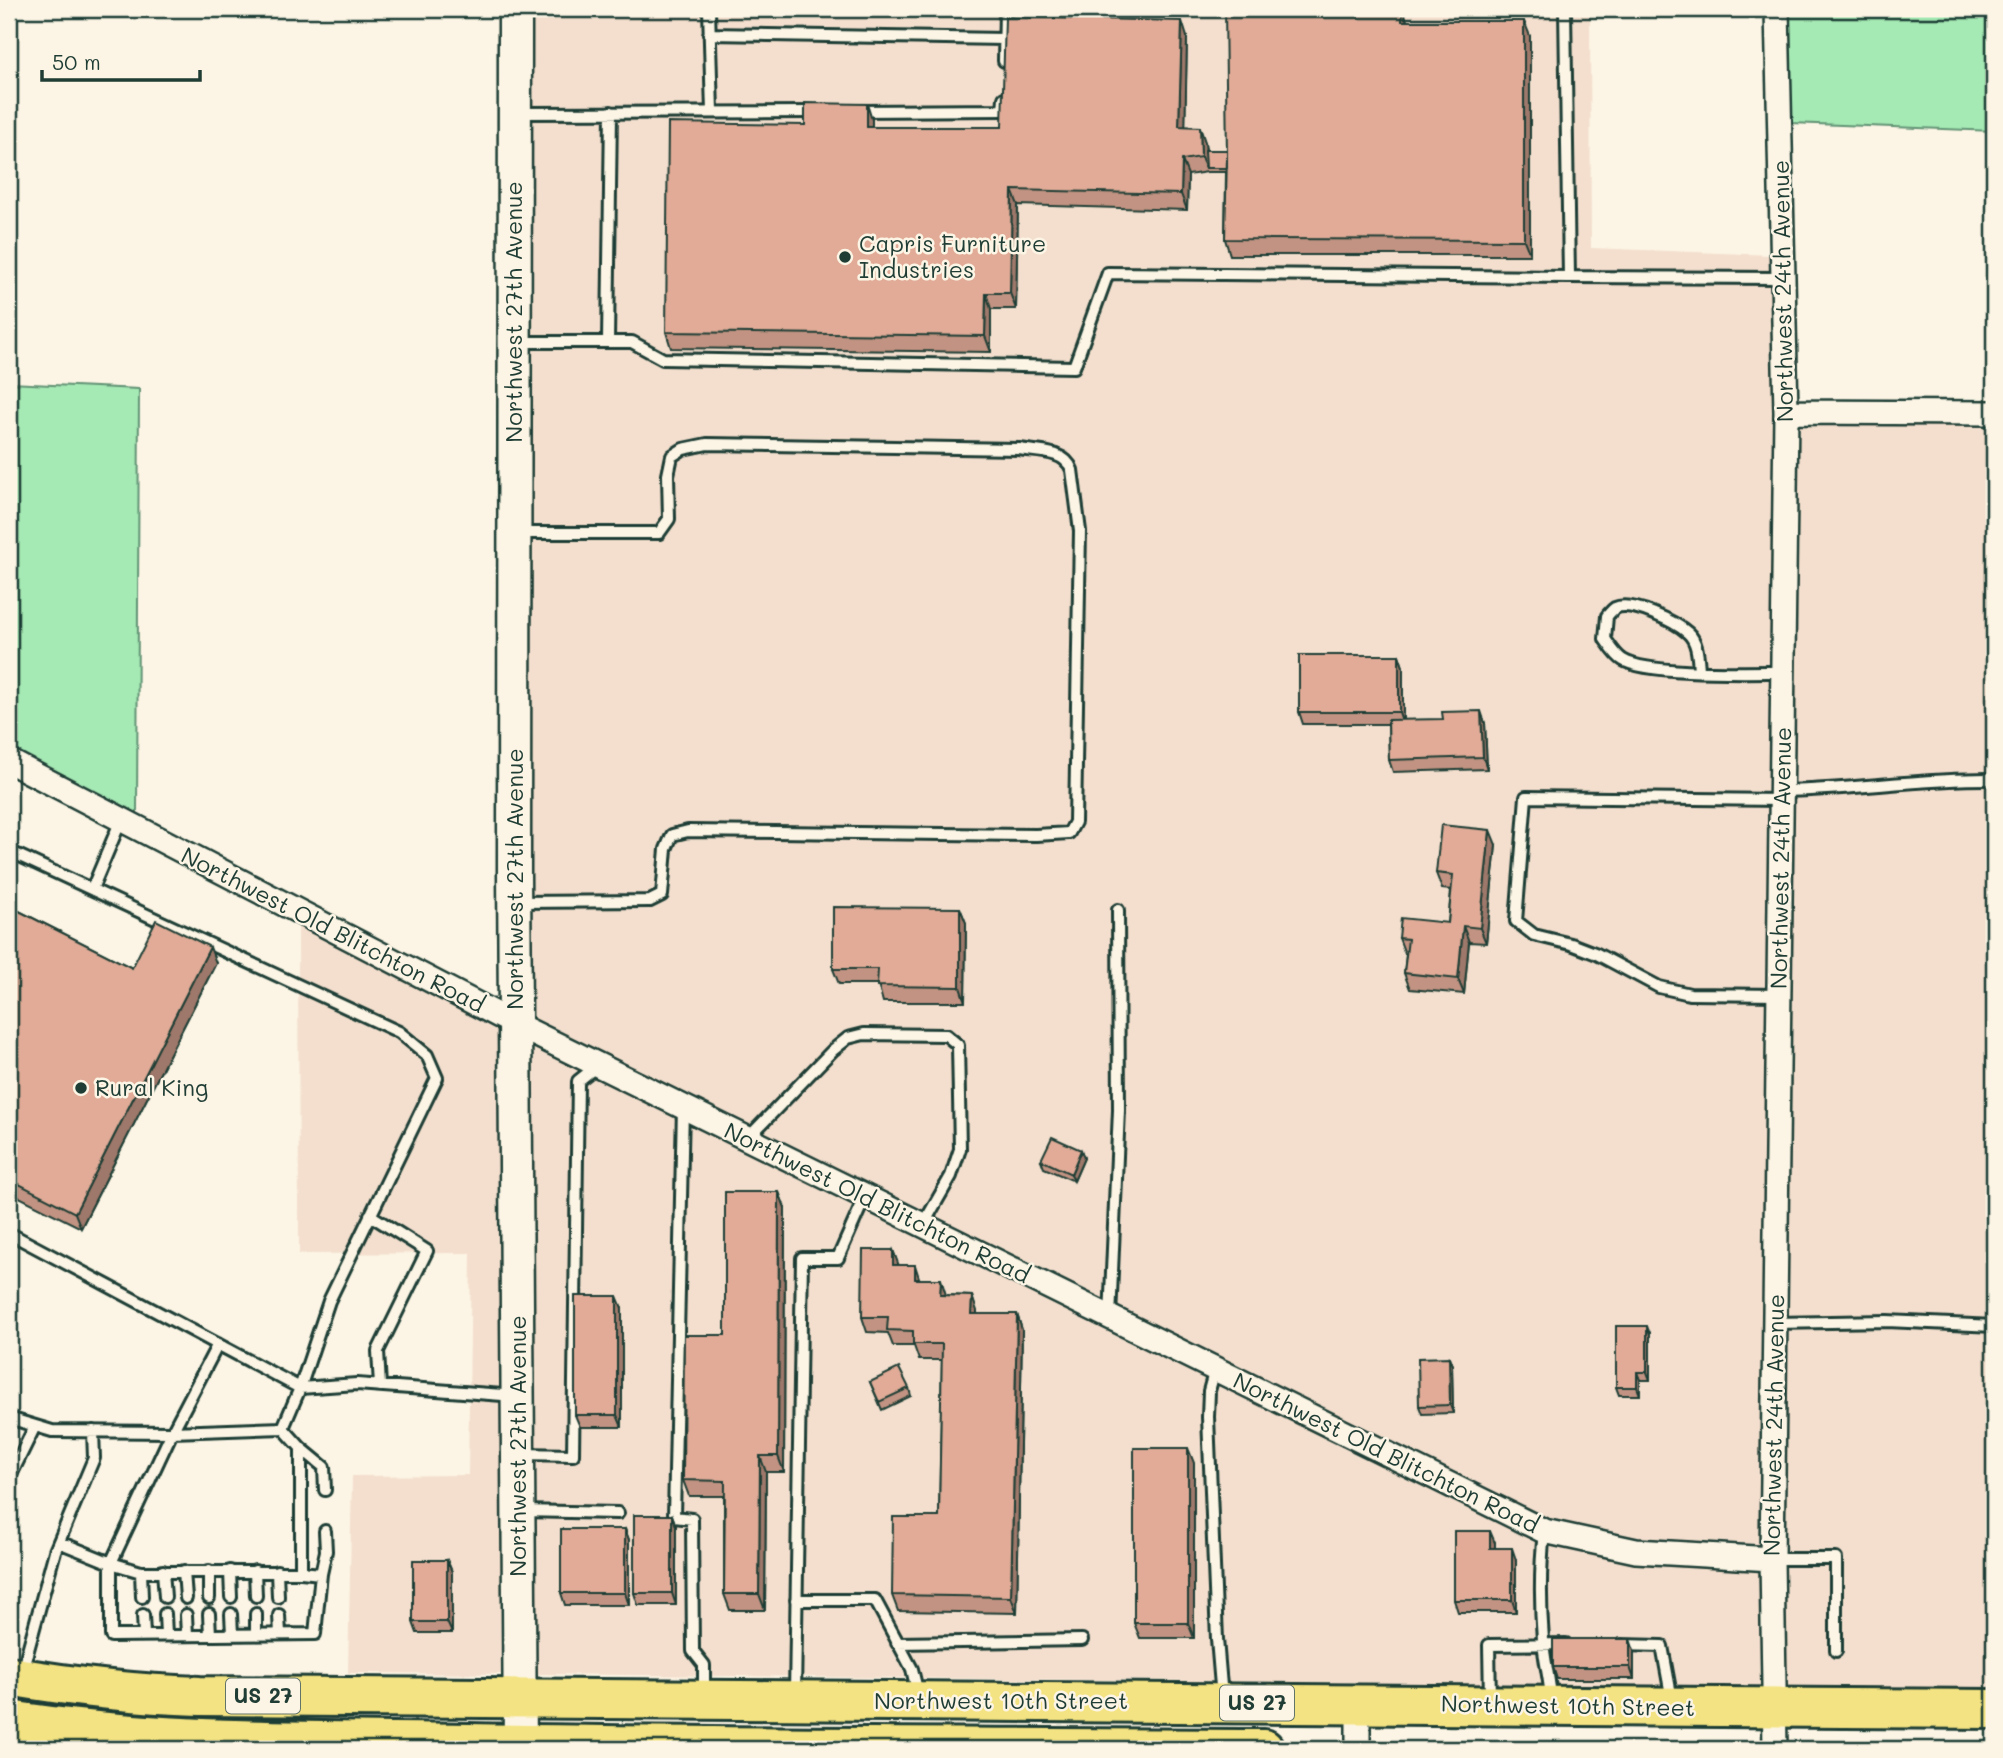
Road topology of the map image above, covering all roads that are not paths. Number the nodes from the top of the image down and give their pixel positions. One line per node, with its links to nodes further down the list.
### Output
1 (515, 9): 12 (street, Northwest 27th Avenue)
2 (709, 9): 6 (lane)
3 (1005, 9): 7 (lane)
4 (1566, 9): 13 (lane)
5 (1777, 9): 14 (street, Northwest 24th Avenue)
6 (709, 34): 7 (lane); 11 (lane)
7 (1004, 39): 9 (lane)
8 (823, 111): 11 (lane)
9 (851, 111)
10 (611, 112): 11 (lane); 12 (lane); 16 (lane)
11 (712, 112)
12 (515, 113): 15 (street, Northwest 27th Avenue)
13 (1569, 277): 14 (lane); 16 (lane)
14 (1783, 278): 17 (street, Northwest 24th Avenue)
15 (514, 342): 16 (lane); 19 (street, Northwest 27th Avenue)
16 (608, 342)
17 (1786, 412): 18 (street); 21 (street, Northwest 24th Avenue)
18 (1994, 413)
19 (514, 533): 28 (street, Northwest 27th Avenue); 28 (lane)
20 (1699, 670): 20 (lane); 21 (lane)
21 (1783, 672): 24 (street, Northwest 24th Avenue)
22 (9, 761): 25 (street, Northwest Old Blitchton Road)
23 (1994, 779): 24 (lane)
24 (1782, 795): 30 (street, Northwest 24th Avenue); 30 (lane)
25 (121, 820): 27 (lane); 31 (street, Northwest Old Blitchton Road)
26 (9, 851): 27 (lane)
27 (92, 890): 36 (lane)
28 (514, 902): 31 (street, Northwest 27th Avenue)
29 (1118, 910): 39 (lane)
30 (1779, 995): 40 (street, Northwest 24th Avenue)
31 (515, 1024): 32 (street, Northwest Old Blitchton Road); 46 (street, Northwest 27th Avenue)
32 (598, 1065): 33 (street, Northwest Old Blitchton Road); 53 (lane)
33 (683, 1107): 34 (street, Northwest Old Blitchton Road); 102 (lane)
34 (747, 1139): 35 (street, Northwest Old Blitchton Road); 37 (lane)
35 (865, 1197): 37 (street, Northwest Old Blitchton Road); 79 (lane)
36 (370, 1216): 44 (lane); 45 (lane)
37 (923, 1225): 39 (street, Northwest Old Blitchton Road)
38 (9, 1233): 42 (lane)
39 (1110, 1318): 43 (street, Northwest Old Blitchton Road)
40 (1775, 1323): 41 (lane); 61 (street, Northwest 24th Avenue)
41 (1994, 1326)
42 (218, 1344): 45 (lane); 51 (lane)
43 (1215, 1369): 59 (street, Northwest Old Blitchton Road); 105 (lane)
44 (380, 1386): 45 (lane); 46 (lane)
45 (300, 1388): 49 (lane)
46 (517, 1396): 53 (street, Northwest 27th Avenue)
47 (9, 1418): 48 (lane)
48 (35, 1426): 50 (lane); 54 (lane)
49 (283, 1428): 51 (lane); 52 (lane)
50 (93, 1431): 51 (lane); 60 (lane)
51 (172, 1432): 62 (lane)
52 (301, 1448): 55 (lane); 70 (lane)
53 (518, 1454): 56 (street, Northwest 27th Avenue)
54 (9, 1479)
55 (325, 1490)
56 (518, 1511): 57 (lane); 101 (street, Northwest 27th Avenue)
57 (618, 1513)
58 (326, 1531): 71 (lane)
59 (1544, 1531): 61 (street, Northwest Old Blitchton Road); 96 (lane)
60 (59, 1542): 62 (lane); 100 (lane)
61 (1773, 1559): 99 (lane); 110 (street, Northwest 24th Avenue)
62 (111, 1563): 69 (lane); 90 (lane)
63 (163, 1571): 64 (lane); 69 (lane); 74 (lane)
64 (184, 1571): 65 (lane); 77 (lane)
65 (209, 1571): 66 (lane); 78 (lane)
66 (230, 1571): 67 (lane); 75 (lane)
67 (255, 1571): 68 (lane); 72 (lane)
68 (278, 1571): 70 (lane); 76 (lane)
69 (141, 1572): 73 (lane)
70 (301, 1572): 71 (lane)
71 (321, 1574): 89 (lane)
72 (256, 1596)
73 (142, 1597)
74 (165, 1597)
75 (231, 1597)
76 (278, 1597)
77 (186, 1598)
78 (209, 1598)
79 (796, 1600): 95 (lane); 103 (lane)
80 (165, 1614): 91 (lane)
81 (209, 1614): 93 (lane)
82 (231, 1614): 87 (lane)
83 (256, 1614): 88 (lane)
84 (143, 1615): 90 (lane)
85 (186, 1615): 92 (lane)
86 (279, 1615): 89 (lane)
87 (232, 1634): 88 (lane); 93 (lane)
88 (256, 1634): 89 (lane)
89 (280, 1634)
90 (144, 1635): 91 (lane)
91 (166, 1635): 92 (lane)
92 (187, 1635): 93 (lane)
93 (209, 1635)
94 (1082, 1640): 95 (lane)
95 (897, 1643): 104 (lane)
96 (1543, 1644): 97 (lane); 107 (lane); 108 (lane)
97 (1583, 1644)
98 (1609, 1645): 109 (lane)
99 (1836, 1651)
100 (14, 1677): 101 (highway, Northwest 10th Street / US 27)
101 (519, 1698): 102 (highway, Northwest 10th Street / US 27); 114 (street, Northwest 27th Avenue)
102 (704, 1699): 103 (highway, Northwest 10th Street / US 27)
103 (795, 1700): 104 (highway, Northwest 10th Street / US 27)
104 (920, 1700): 105 (highway, Northwest 10th Street / US 27); 116 (highway)
105 (1222, 1703): 106 (highway, Northwest 10th Street / US 27)
106 (1358, 1704): 107 (highway, Northwest 10th Street / US 27); 120 (street)
107 (1490, 1705): 108 (highway, Northwest 10th Street / US 27)
108 (1552, 1706): 109 (highway, Northwest 10th Street / US 27)
109 (1673, 1707): 110 (highway, Northwest 10th Street / US 27)
110 (1774, 1708): 111 (highway, Northwest 10th Street / US 27); 121 (street, Northwest 24th Avenue)
111 (1994, 1709)
112 (9, 1720): 113 (highway, Northwest 10th Street / US 27)
113 (316, 1745): 114 (highway, Northwest 10th Street / US 27)
114 (520, 1747): 115 (highway, Northwest 10th Street / US 27)
115 (780, 1747): 116 (highway, Northwest 10th Street / US 27)
116 (920, 1748): 117 (highway, Northwest 10th Street / US 27)
117 (973, 1748): 118 (highway, Northwest 10th Street / US 27)
118 (1028, 1748): 119 (highway, Northwest 10th Street / US 27)
119 (1264, 1749)
120 (1359, 1749)
121 (1775, 1749)

